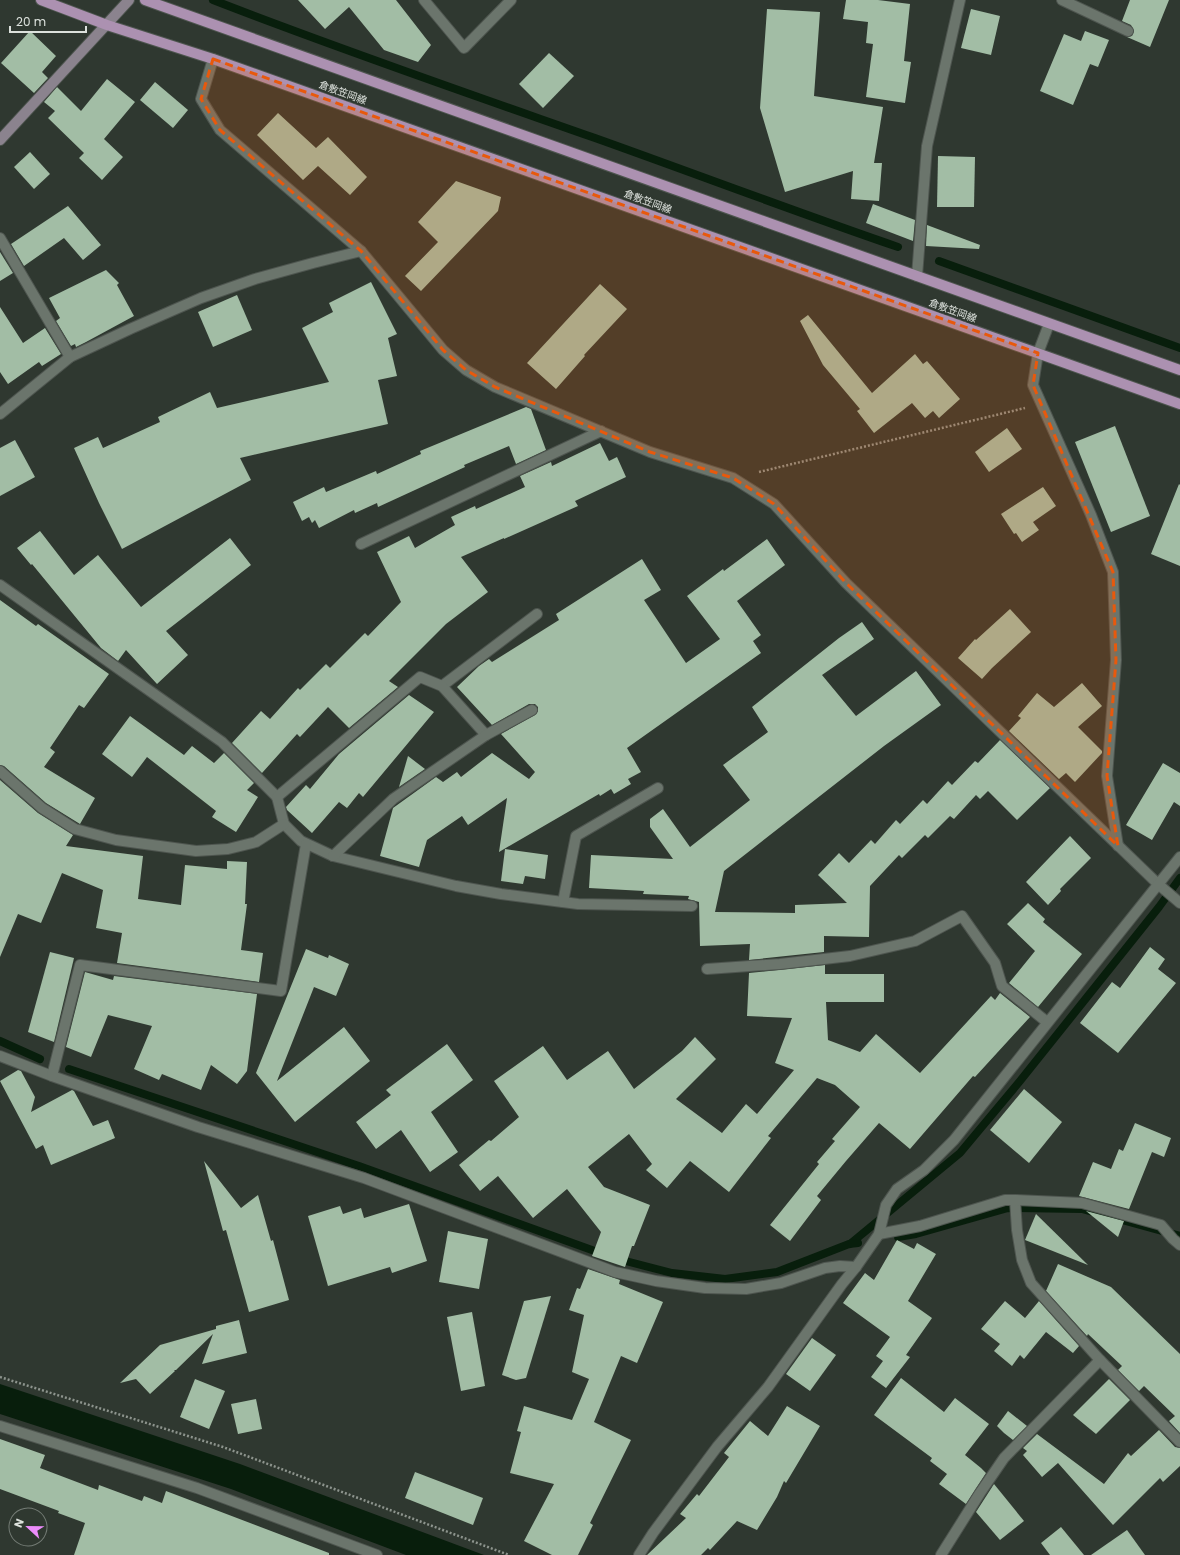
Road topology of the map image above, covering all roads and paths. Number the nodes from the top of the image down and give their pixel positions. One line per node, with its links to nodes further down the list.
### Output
1 (41, 0): 8 (main road, 倉敷笠岡線)
2 (128, 0): 8 (street)
3 (146, 0): 14 (main road, 倉敷笠岡線)
4 (424, 0): 5 (street)
5 (512, 0)
6 (960, 0): 14 (street)
7 (1062, 0): 9 (street)
8 (107, 24): 10 (main road, 倉敷笠岡線); 11 (street)
9 (1128, 31)
10 (214, 59): 13 (street); 16 (main road, 倉敷笠岡線)
11 (0, 140)
12 (0, 238): 17 (street)
13 (361, 251): 17 (street); 22 (street)
14 (917, 276): 15 (main road, 倉敷笠岡線)
15 (1049, 324): 16 (street); 18 (main road, 倉敷笠岡線)
16 (1038, 353): 19 (street); 20 (main road, 倉敷笠岡線)
17 (70, 357): 21 (street)
18 (1180, 370)
19 (1042, 404): 23 (path); 35 (street)
20 (1180, 404)
21 (0, 414)
22 (601, 431): 23 (street); 24 (street)
23 (734, 478): 35 (street)
24 (361, 544)
25 (0, 585): 32 (street)
26 (537, 614): 27 (street)
27 (442, 686): 29 (street); 32 (street)
28 (532, 710): 29 (street)
29 (486, 735): 36 (street)
30 (0, 771): 33 (street)
31 (658, 788): 39 (street)
32 (277, 797): 33 (street)
33 (284, 824): 34 (street)
34 (306, 844): 36 (street); 45 (street)
35 (1118, 846): 38 (street)
36 (333, 856): 39 (street)
37 (1180, 857): 38 (street)
38 (1161, 887): 40 (street); 43 (street)
39 (563, 902): 41 (street)
40 (1178, 902)
41 (692, 906)
42 (707, 969): 43 (street)
43 (1047, 1022): 47 (street)
44 (0, 1056): 45 (street)
45 (52, 1076): 49 (street)
46 (1015, 1207): 47 (street); 48 (street); 50 (street)
47 (880, 1230): 49 (street)
48 (1176, 1242)
49 (856, 1268): 56 (street)
50 (1100, 1360): 53 (street); 57 (street)
51 (0, 1377): 55 (path)
52 (0, 1426): 54 (street)
53 (1180, 1442)
54 (377, 1555)
55 (509, 1555)
56 (639, 1555)
57 (940, 1555)

